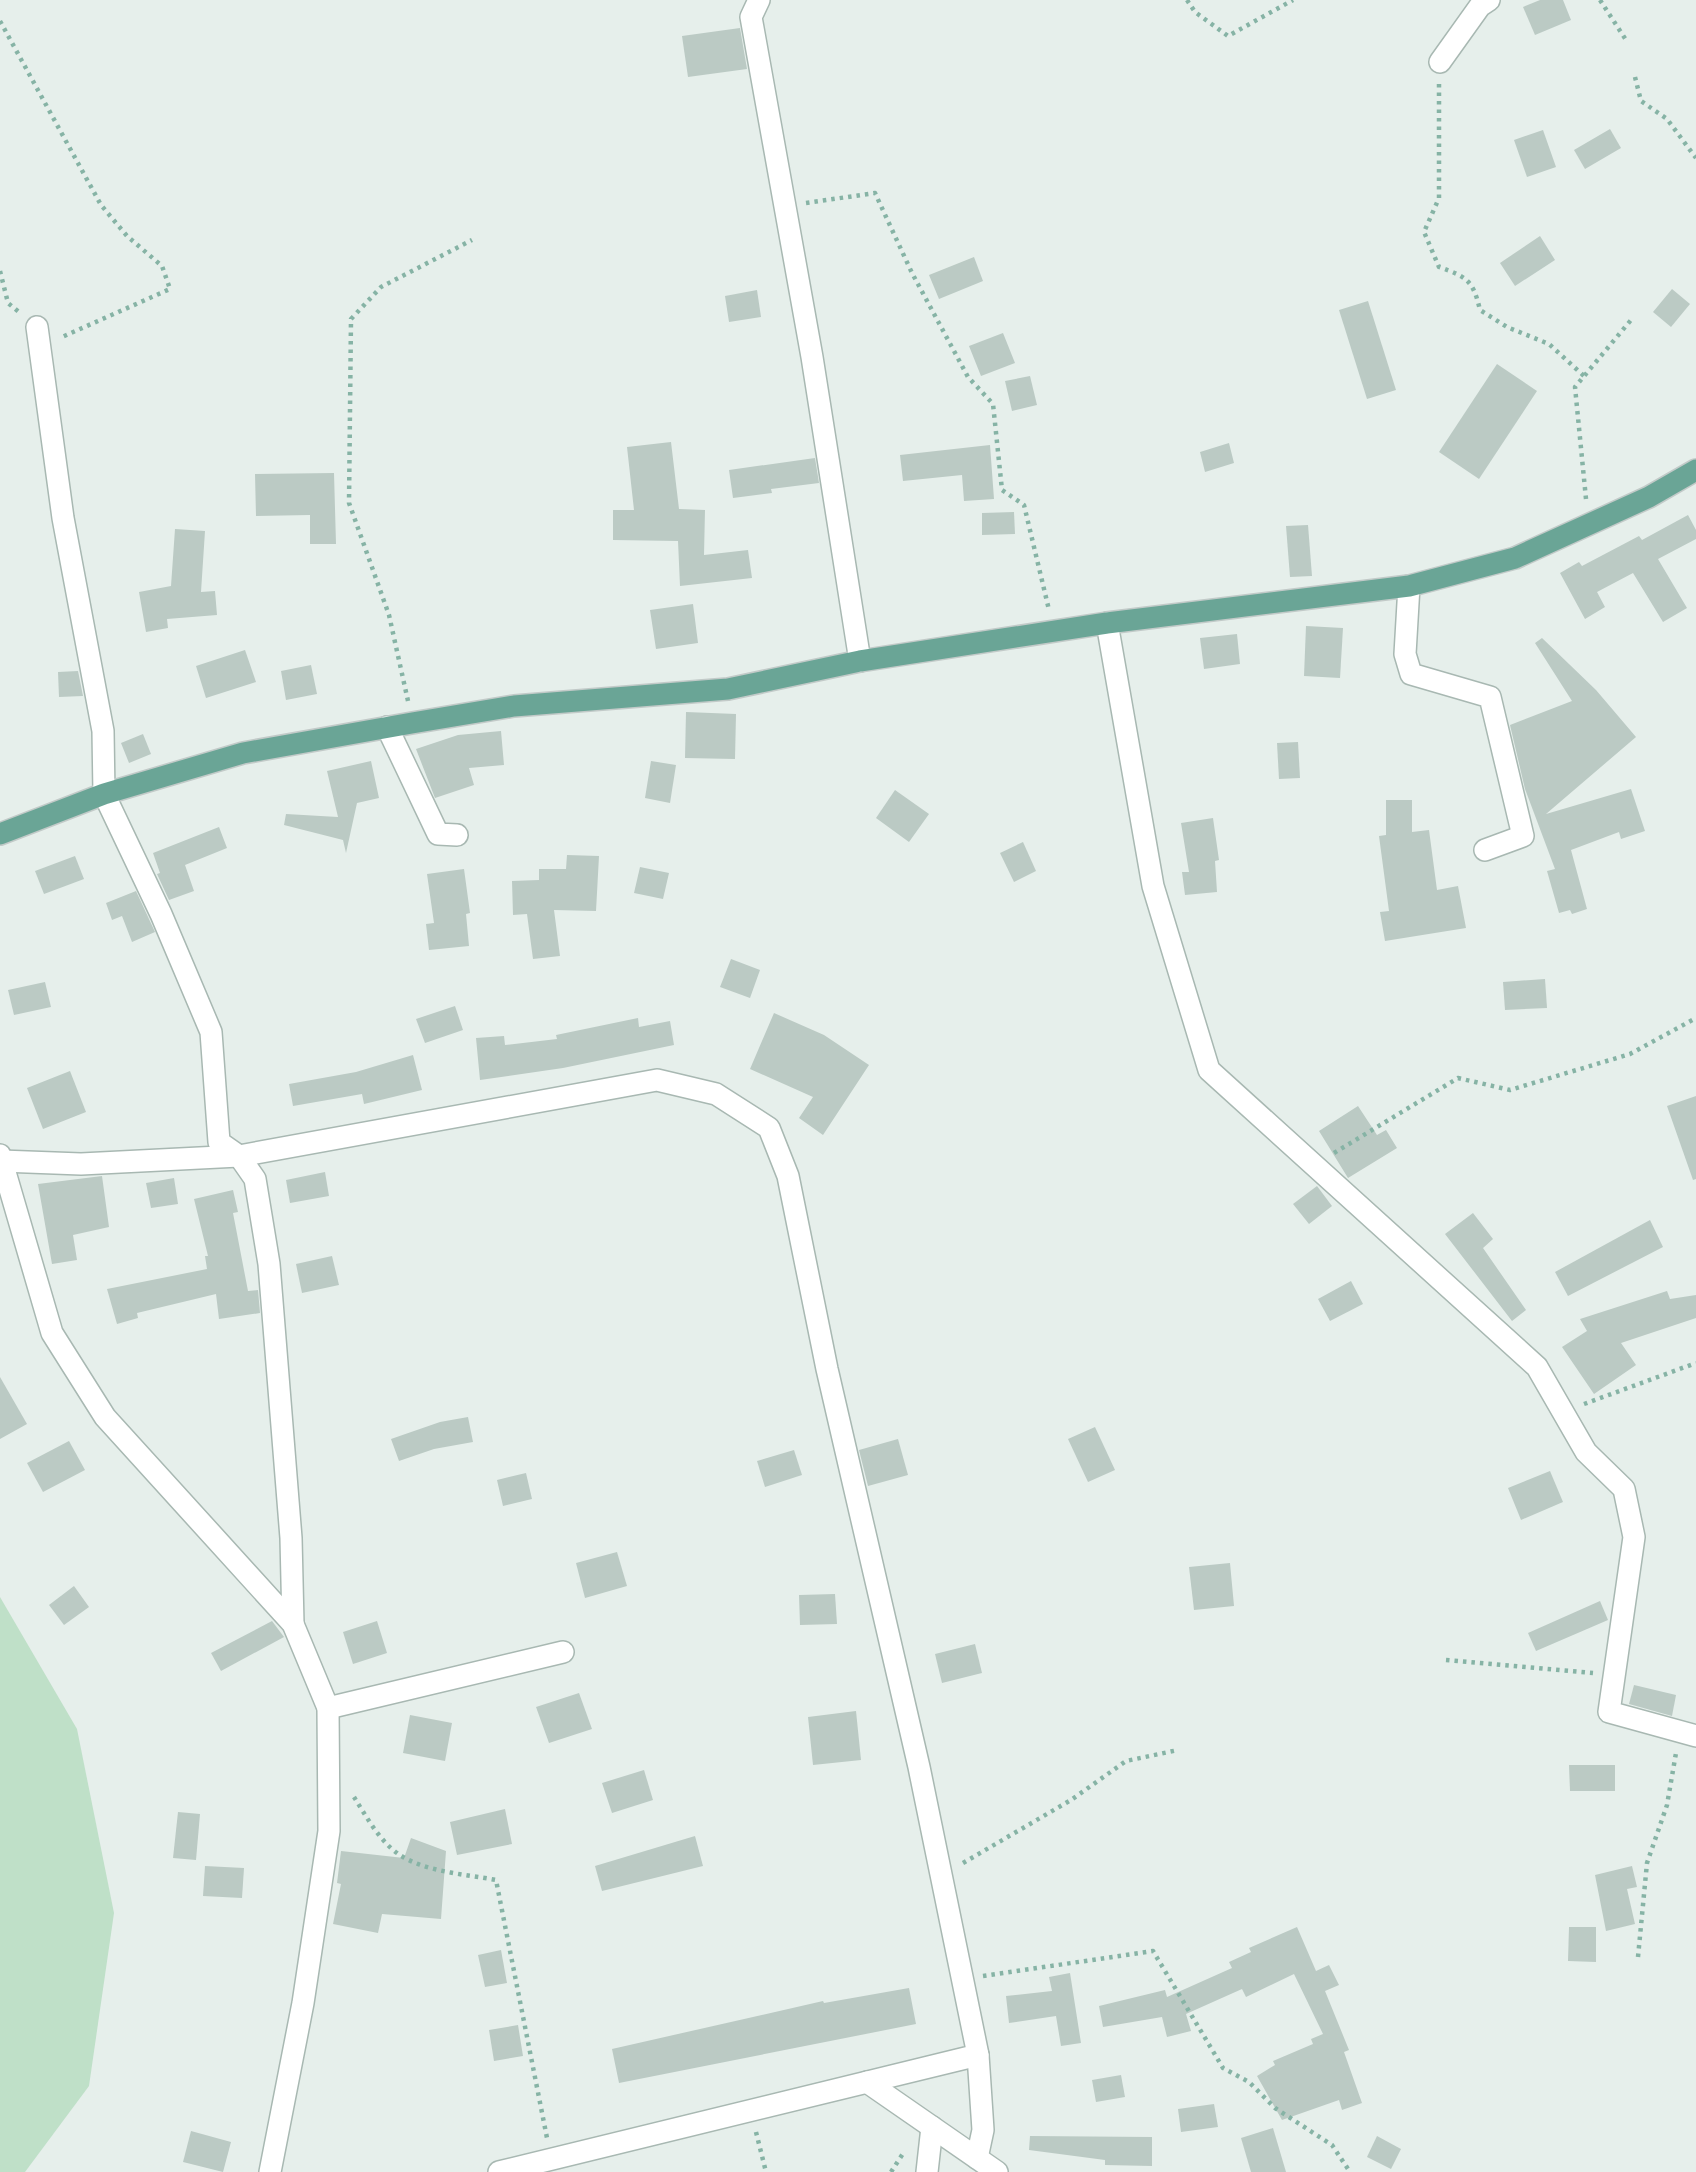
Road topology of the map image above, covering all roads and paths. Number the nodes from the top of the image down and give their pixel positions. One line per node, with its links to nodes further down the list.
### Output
1 (759, 0): 11 (street)
2 (1187, 0): 3 (path)
3 (1293, 0)
4 (1489, 0): 8 (street)
5 (1600, 0): 7 (path)
6 (0, 21): 15 (path)
7 (1626, 40)
8 (1440, 62): 16 (path)
9 (1634, 77): 10 (path)
10 (1696, 158)
11 (785, 206): 21 (path); 22 (street)
12 (472, 240): 23 (path)
13 (0, 271): 15 (path)
14 (1631, 320): 16 (path)
15 (38, 336): 25 (street)
16 (1584, 376): 18 (path)
17 (1696, 470): 18 (main road)
18 (1588, 525): 19 (main road)
19 (1409, 586): 20 (main road); 28 (street)
20 (1107, 622): 21 (main road); 32 (street)
21 (1055, 631): 22 (main road)
22 (860, 661): 23 (main road)
23 (412, 723): 24 (main road)
24 (387, 727): 25 (main road); 27 (street)
25 (104, 794): 26 (main road); 30 (street)
26 (0, 834)
27 (457, 835)
28 (1485, 850)
29 (1696, 1018): 32 (path)
30 (239, 1156): 31 (street); 35 (street); 43 (street)
31 (1, 1158): 35 (street)
32 (1311, 1165): 34 (street)
33 (1696, 1363): 34 (path)
34 (1563, 1412): 38 (street)
35 (293, 1624): 39 (street)
36 (562, 1652): 39 (street)
37 (1446, 1660): 38 (path)
38 (1615, 1673): 40 (street)
39 (328, 1707): 42 (street)
40 (1688, 1734): 44 (path)
41 (1178, 1749): 43 (path)
42 (329, 1760): 51 (path); 52 (street)
43 (941, 1876): 45 (street)
44 (1638, 1957)
45 (962, 1979): 46 (street); 57 (path)
46 (978, 2055): 47 (street); 50 (street)
47 (867, 2082): 48 (street); 49 (street)
48 (751, 2110): 51 (street); 54 (path)
49 (932, 2127): 50 (street); 55 (street)
50 (977, 2158): 56 (street)
51 (551, 2159): 53 (street)
52 (270, 2172)
53 (499, 2172)
54 (766, 2172)
55 (926, 2172)
56 (997, 2172)
57 (1350, 2172)

